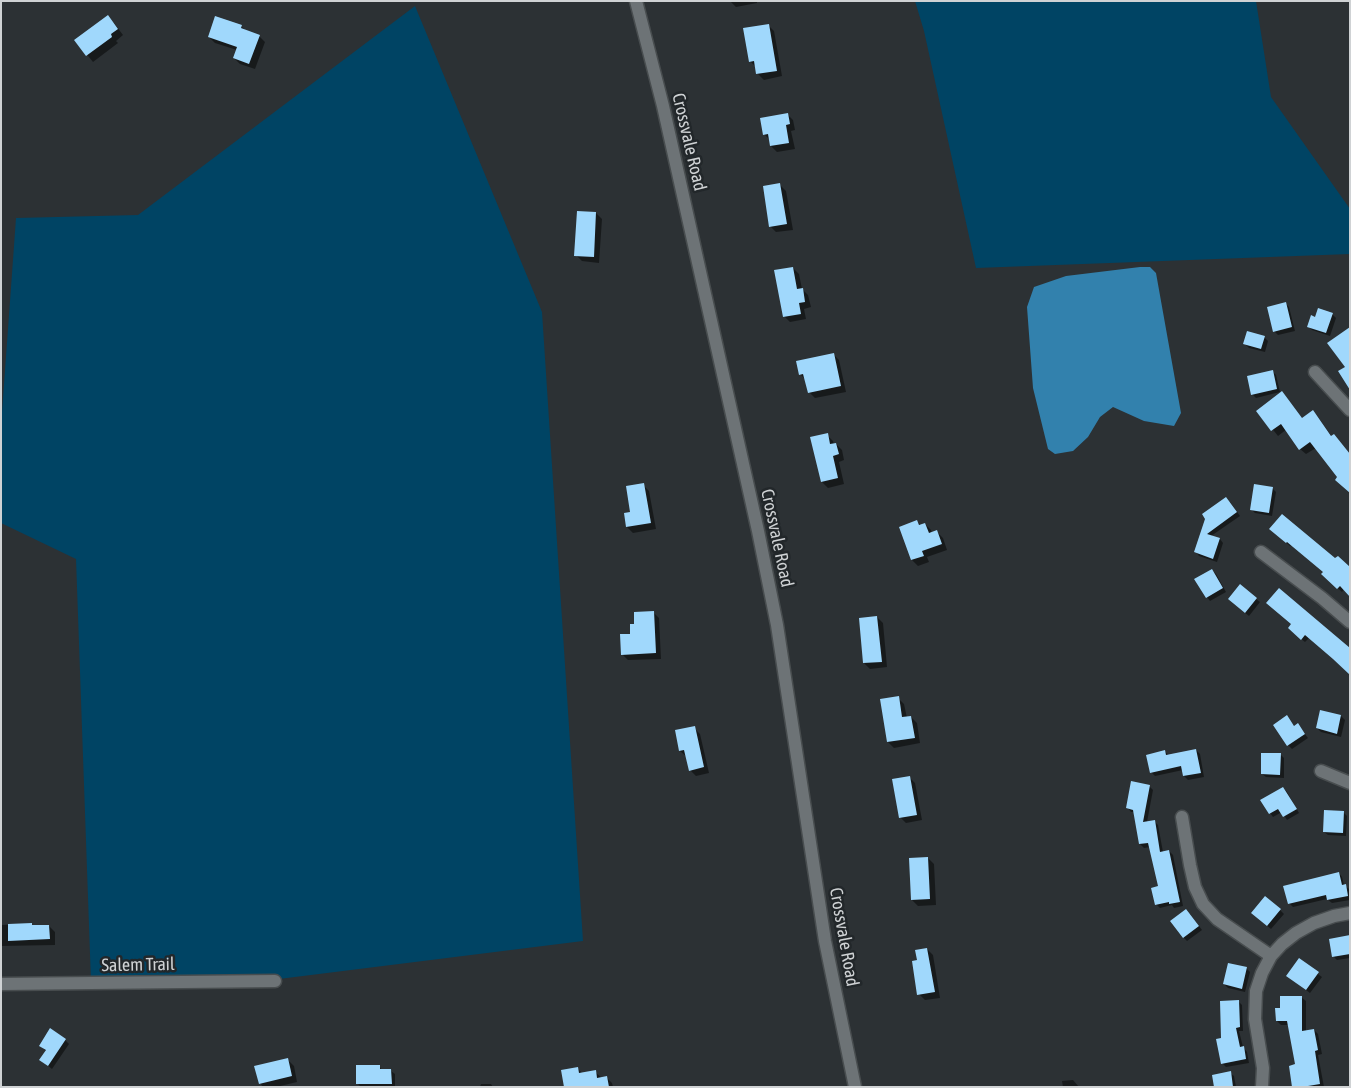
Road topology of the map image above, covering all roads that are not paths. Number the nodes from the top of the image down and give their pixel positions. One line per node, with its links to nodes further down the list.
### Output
1 (636, 1): 13 (street, Crossvale Road)
2 (1315, 372): 3 (street)
3 (1350, 410)
4 (1261, 552): 5 (street)
5 (1350, 622)
6 (1321, 771): 7 (street)
7 (1350, 783)
8 (1182, 817): 10 (street)
9 (1350, 913): 10 (street)
10 (1272, 956): 14 (street)
11 (275, 981): 12 (street, Salem Trail)
12 (1, 984)
13 (855, 1087)
14 (1262, 1087)

